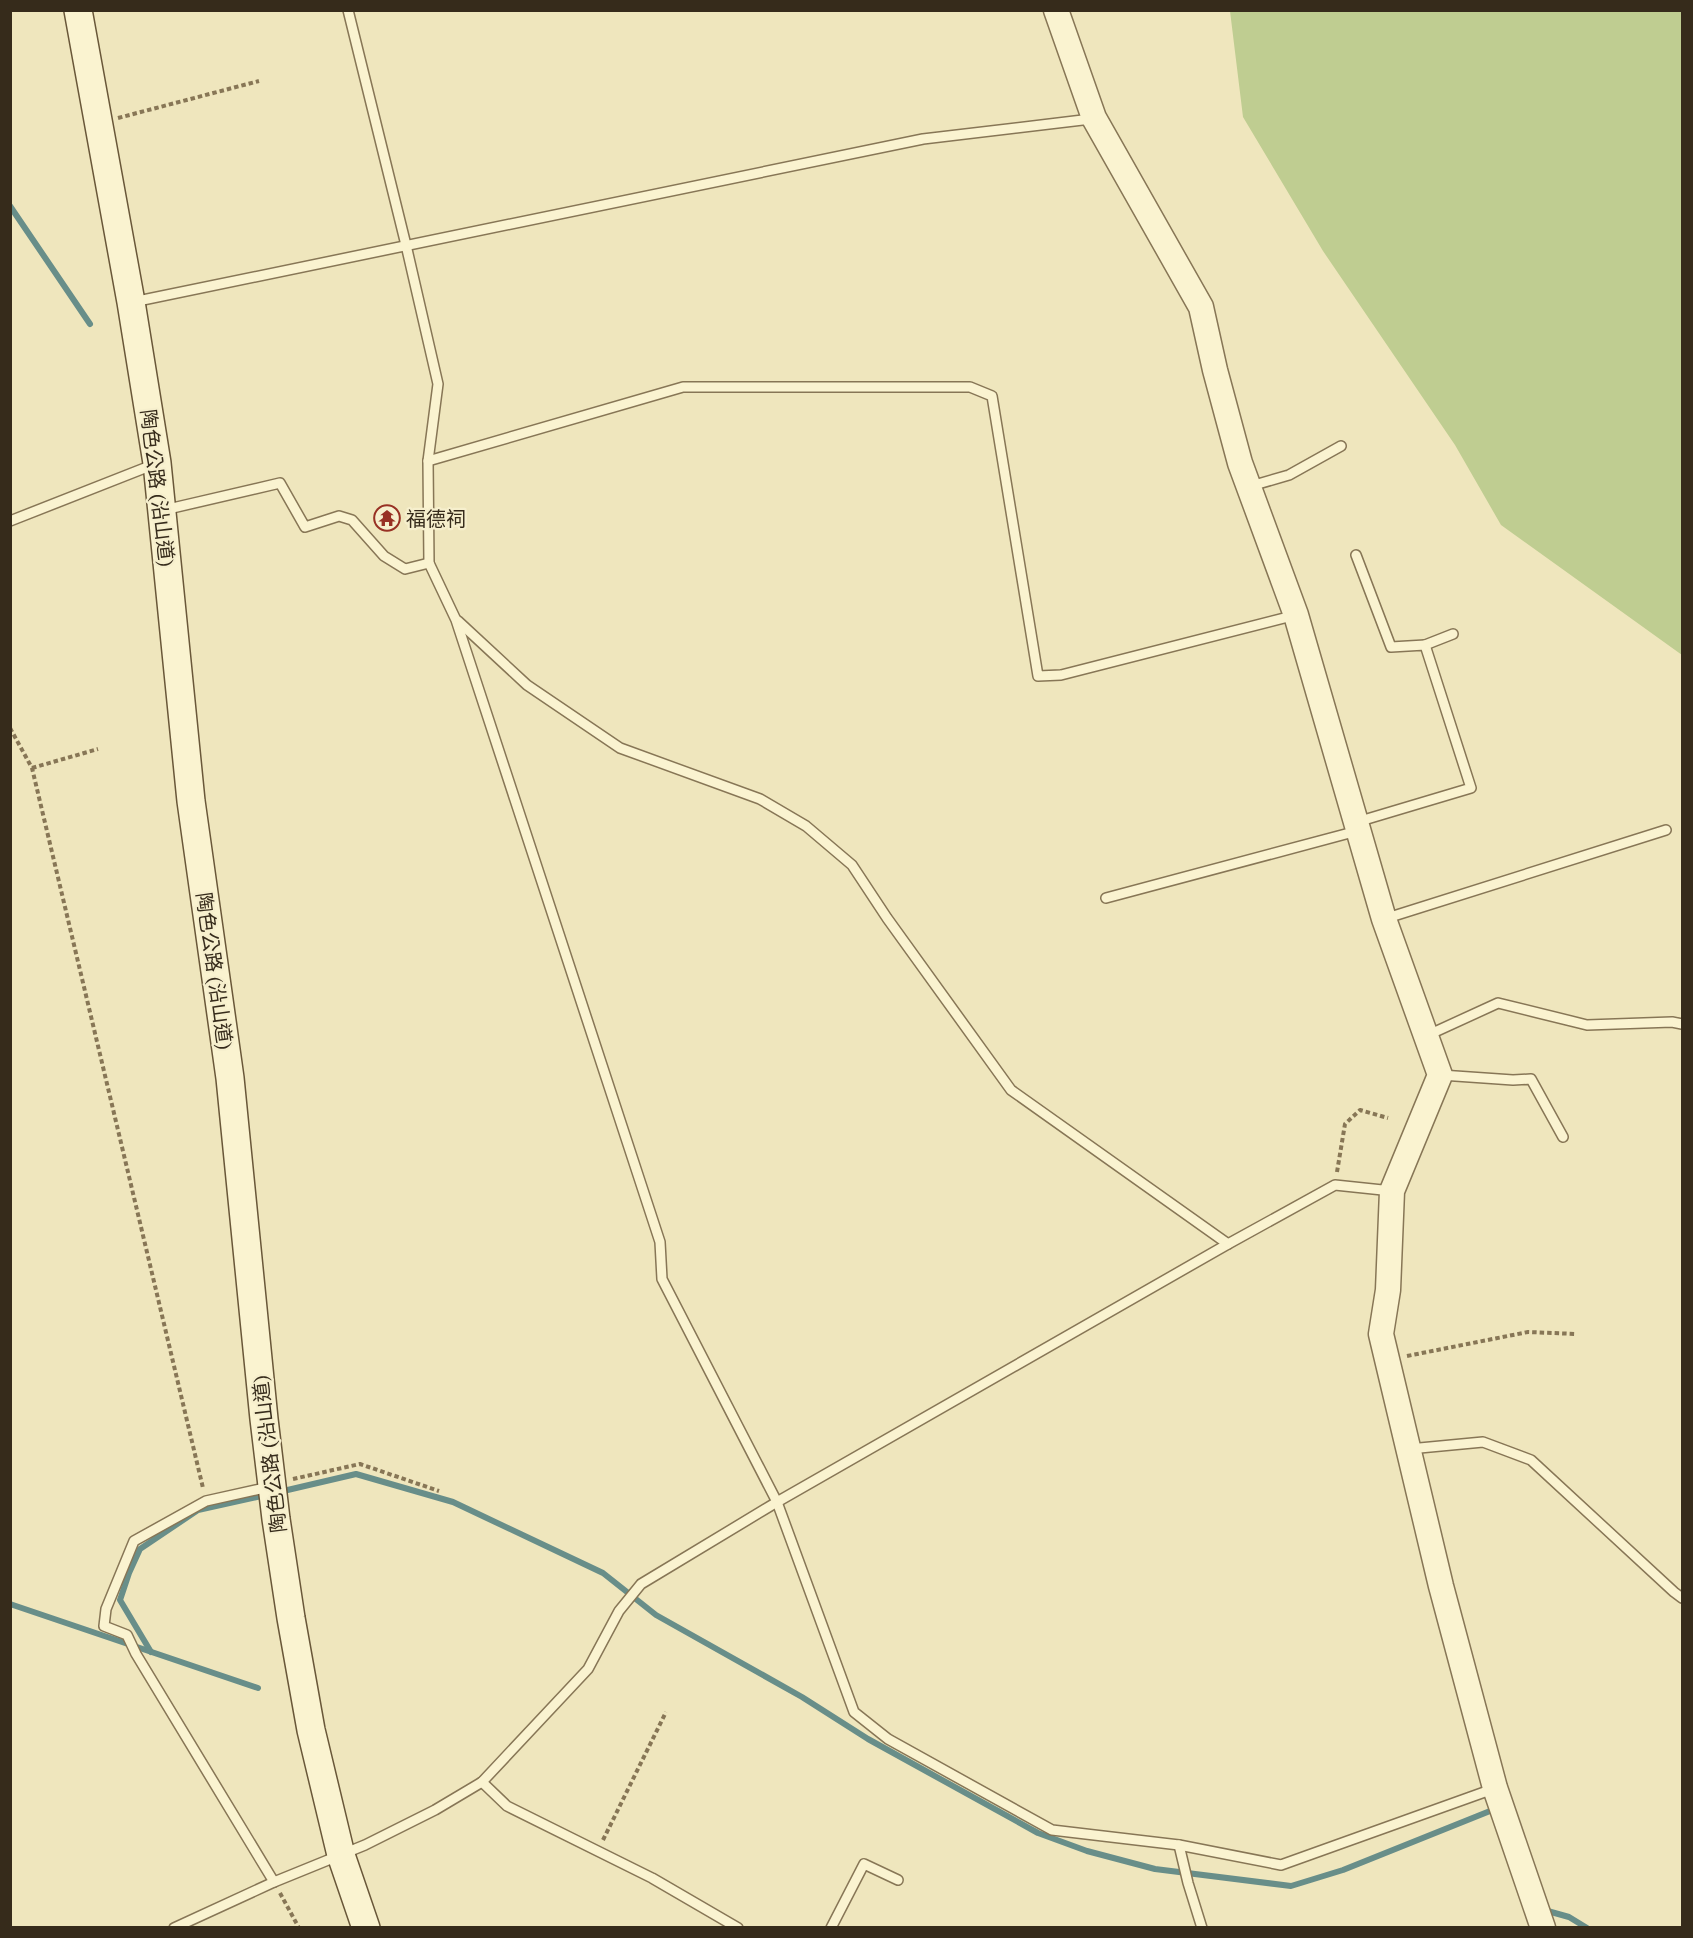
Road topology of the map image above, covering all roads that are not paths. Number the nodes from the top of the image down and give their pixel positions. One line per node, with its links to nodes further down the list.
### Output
1 (78, 10): 6 (main road, 陶色公路 (沿山道))
2 (348, 10): 5 (lane)
3 (1056, 10): 4 (street)
4 (1094, 118): 5 (lane); 10 (street)
5 (406, 245): 6 (lane); 8 (lane)
6 (131, 302): 9 (main road, 陶色公路 (沿山道))
7 (1341, 446): 10 (lane)
8 (428, 461): 14 (lane); 15 (lane)
9 (157, 463): 11 (main road, 陶色公路 (沿山道)); 12 (lane)
10 (1250, 487): 15 (street)
11 (162, 511): 14 (lane); 30 (main road, 陶色公路 (沿山道))
12 (10, 521)
13 (1356, 555): 18 (lane)
14 (429, 563): 16 (lane)
15 (1296, 615): 19 (street)
16 (456, 620): 28 (lane); 31 (lane)
17 (1453, 634): 18 (lane)
18 (1425, 645): 19 (lane)
19 (1356, 827): 21 (lane); 22 (street)
20 (1666, 830): 22 (lane)
21 (1106, 898)
22 (1384, 918): 24 (street)
23 (1683, 1024): 24 (lane)
24 (1426, 1036): 25 (street)
25 (1440, 1075): 26 (lane); 27 (street)
26 (1563, 1137)
27 (1392, 1191): 28 (lane); 29 (street)
28 (1228, 1244): 31 (lane)
29 (1409, 1449): 32 (lane); 34 (street)
30 (272, 1486): 36 (main road, 陶色公路 (沿山道)); 38 (lane)
31 (777, 1502): 33 (lane); 35 (lane)
32 (1683, 1598)
33 (483, 1782): 36 (lane); 42 (lane)
34 (1495, 1788): 35 (lane); 39 (street)
35 (1179, 1845): 44 (lane)
36 (341, 1855): 38 (lane); 41 (main road, 陶色公路 (沿山道))
37 (898, 1880): 43 (lane)
38 (274, 1882): 40 (lane)
39 (1542, 1924)
40 (174, 1928)
41 (366, 1928)
42 (738, 1928)
43 (831, 1928)
44 (1202, 1928)

